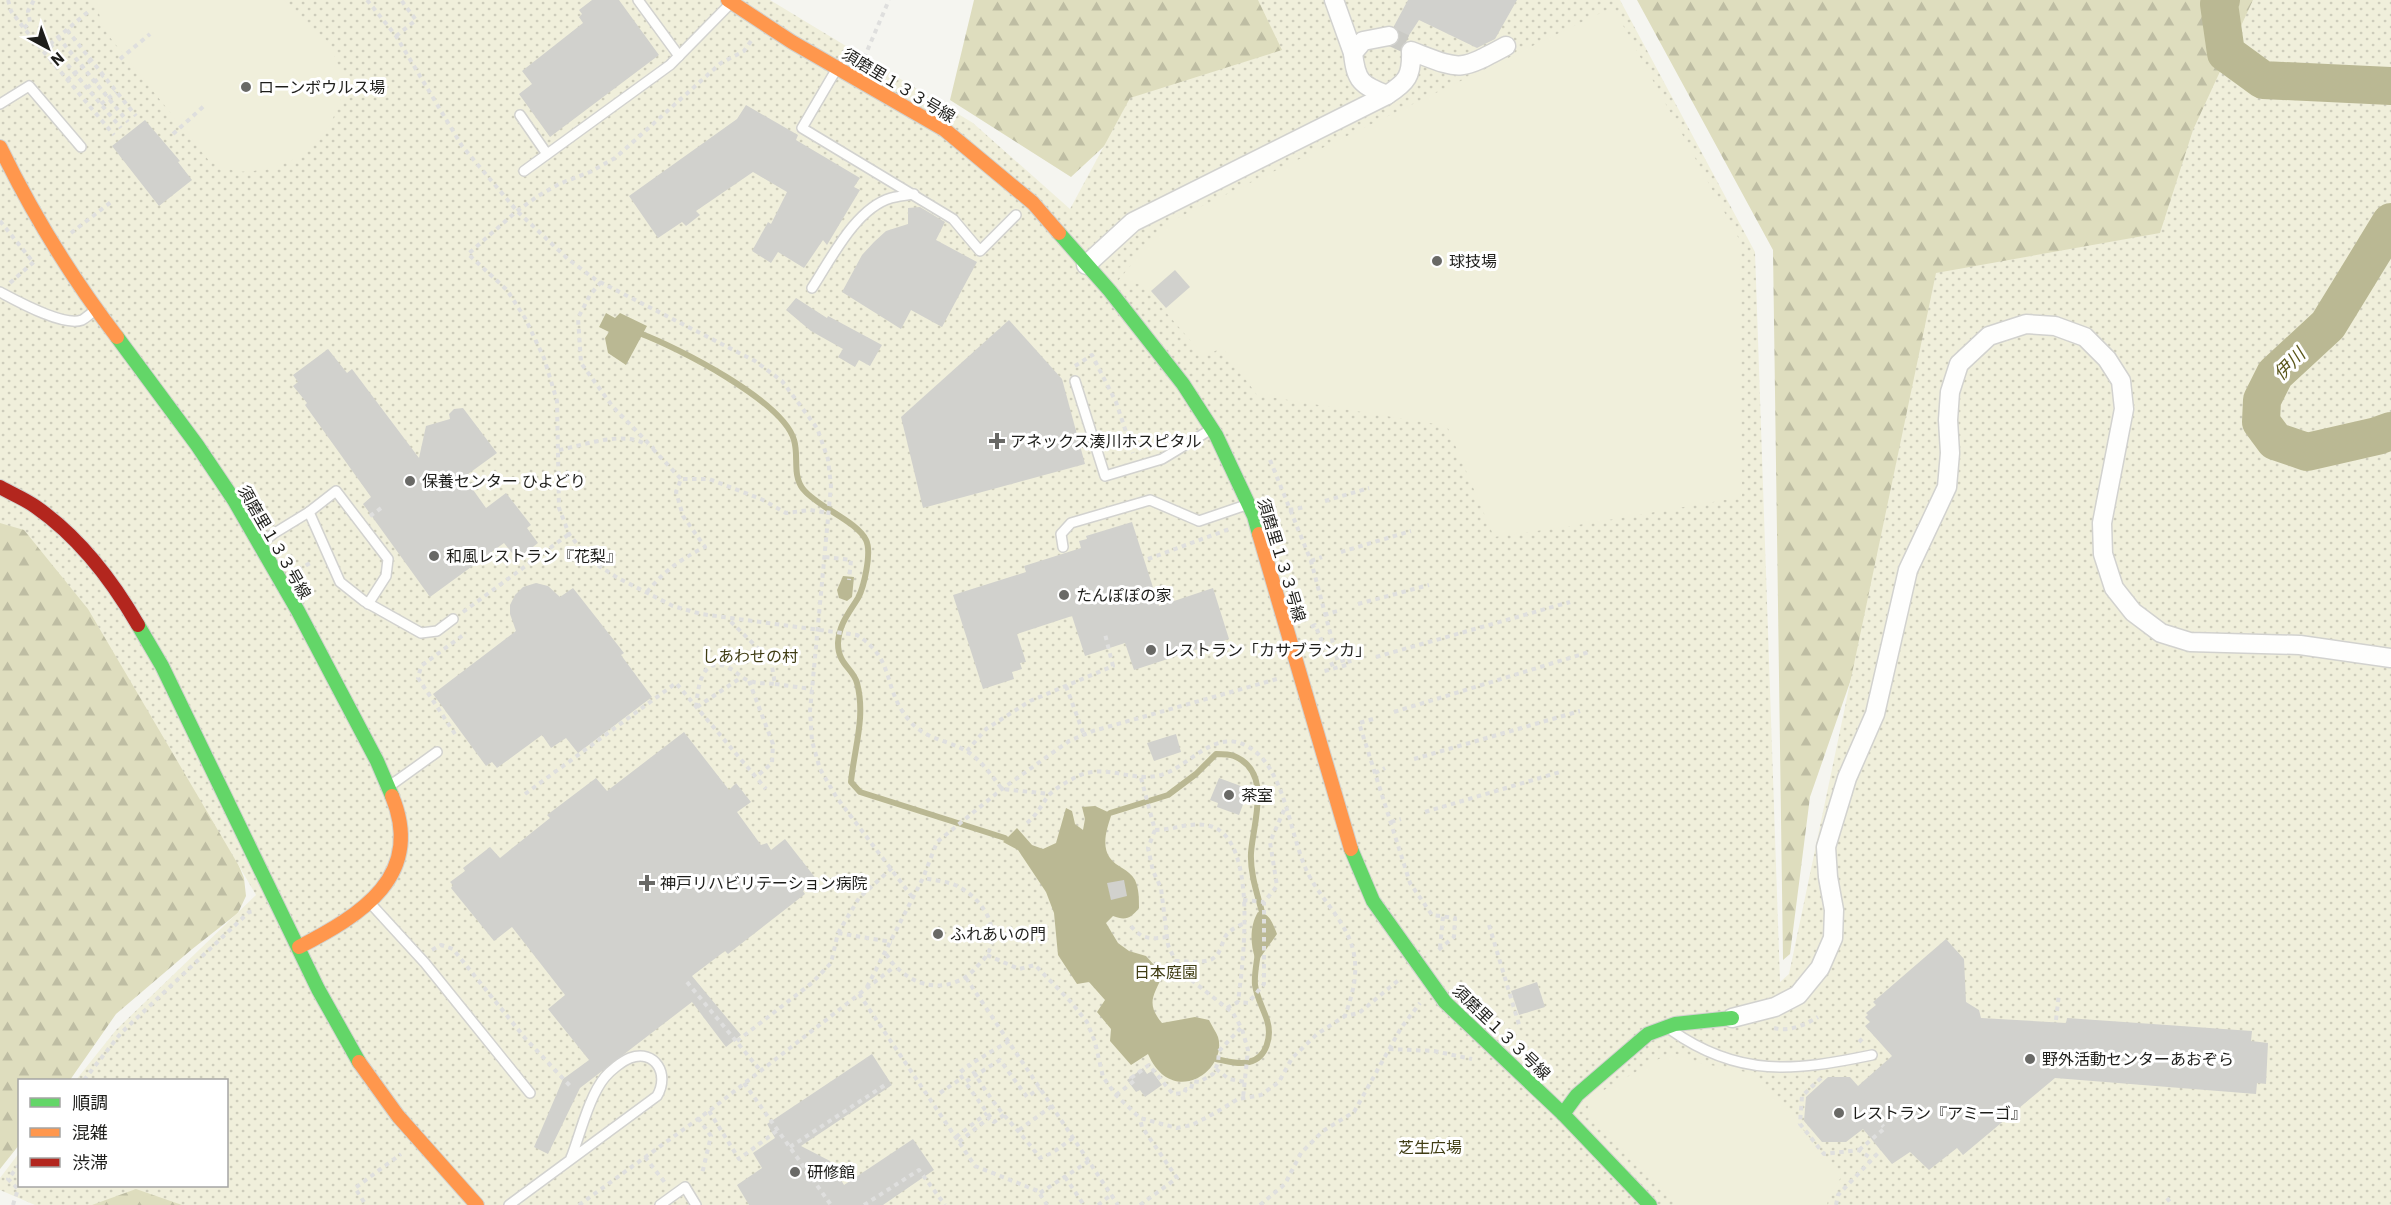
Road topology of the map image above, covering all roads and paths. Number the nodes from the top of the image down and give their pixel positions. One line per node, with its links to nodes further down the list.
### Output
1 (8, 0): 10 (path)
2 (34, 0): 10 (path)
3 (367, 0): 13 (path)
4 (401, 0): 13 (path)
5 (638, 0): 21 (lane)
6 (890, 0): 24 (path)
7 (1334, 0): 20 (street)
8 (730, 1): 21 (lane); 26 (street, 須磨里１３３号線)
9 (89, 11): 11 (path)
10 (24, 28): 19 (path)
11 (67, 30): 15 (path); 23 (path)
12 (150, 34): 22 (path)
13 (396, 36): 50 (path)
14 (1389, 36): 20 (street)
15 (58, 37): 17 (path); 25 (path)
16 (754, 38): 50 (path)
17 (50, 44): 19 (path); 30 (path)
18 (1506, 46): 32 (street)
19 (43, 50): 28 (path)
20 (1353, 53): 32 (street)
21 (679, 56): 45 (lane)
22 (120, 59)
23 (91, 60): 25 (path); 27 (path)
24 (861, 64)
25 (82, 67): 28 (path); 29 (path)
26 (837, 68): 47 (lane); 49 (street, 須磨里１３３号線)
27 (103, 75): 29 (path); 31 (path)
28 (67, 80): 42 (path)
29 (94, 82): 30 (path); 33 (path)
30 (87, 88): 35 (path)
31 (116, 92): 33 (path); 38 (path)
32 (1387, 96): 55 (street)
33 (107, 99): 35 (path); 39 (path)
34 (0, 104): 44 (lane)
35 (101, 104): 40 (path)
36 (204, 106): 41 (path)
37 (520, 115): 45 (lane)
38 (136, 116)
39 (128, 122)
40 (122, 128)
41 (172, 134)
42 (114, 135)
43 (0, 147): 59 (street, 須磨里１３３号線)
44 (81, 147)
45 (547, 154): 46 (lane)
46 (524, 171)
47 (914, 194): 49 (lane); 58 (lane)
48 (111, 202): 52 (path)
49 (1022, 209): 55 (street, 須磨里１３３号線)
50 (517, 211): 56 (path); 64 (path)
51 (0, 221): 54 (path)
52 (67, 236)
53 (40, 257): 54 (path)
54 (34, 262): 57 (path)
55 (1086, 265): 62 (street, 須磨里１３３号線)
56 (601, 282): 63 (path); 77 (path)
57 (3, 288): 59 (lane)
58 (812, 288)
59 (96, 310): 81 (street, 須磨里１３３号線)
60 (1069, 370): 65 (path)
61 (1075, 381): 62 (lane)
62 (1212, 429): 71 (street, 須磨里１３３号線)
63 (654, 449): 64 (path); 67 (path)
64 (558, 450): 80 (path)
65 (1134, 455)
66 (1270, 460): 74 (path)
67 (681, 479): 77 (path); 92 (path)
68 (0, 487): 158 (street)
69 (1369, 488): 70 (path)
70 (1325, 501)
71 (1248, 504): 82 (lane); 203 (street, 須磨里１３３号線)
72 (384, 506): 76 (path)
73 (1305, 507): 74 (path)
74 (1289, 510): 87 (path)
75 (309, 512): 81 (lane); 94 (lane); 94 (lane)
76 (374, 513)
77 (829, 513): 84 (path)
78 (1232, 528): 86 (path)
79 (1411, 531): 83 (path)
80 (568, 534): 92 (path); 99 (path)
81 (260, 545): 133 (street, 須磨里１３３号線)
82 (1063, 547)
83 (1341, 552)
84 (825, 557): 90 (path); 102 (path)
85 (1322, 557): 87 (path)
86 (1148, 559)
87 (1311, 561): 97 (path)
88 (310, 563): 89 (path)
89 (296, 572)
90 (849, 580)
91 (1429, 585): 95 (path)
92 (647, 592): 98 (path)
93 (1570, 602): 107 (path)
94 (369, 604): 99 (lane)
95 (1358, 604)
96 (1341, 609): 97 (path)
97 (1324, 615): 100 (path)
98 (727, 618): 102 (path); 116 (path)
99 (453, 619)
100 (1326, 623): 101 (path); 110 (path)
101 (1315, 625): 105 (path); 111 (path)
102 (818, 629): 118 (path); 125 (path)
103 (466, 633): 123 (path)
104 (1105, 634): 117 (path)
105 (1312, 636)
106 (1589, 652): 121 (path)
107 (1376, 657)
108 (2391, 658): 174 (street)
109 (1356, 663): 110 (path)
110 (1350, 664): 111 (path)
111 (1334, 669): 112 (path)
112 (1323, 672)
113 (742, 677): 115 (path); 119 (path); 119 (path)
114 (1278, 678): 124 (path)
115 (749, 681): 116 (path); 131 (path)
116 (775, 684): 118 (path)
117 (1066, 686): 124 (path); 125 (path)
118 (812, 689): 144 (path)
119 (696, 707): 131 (path); 136 (path)
120 (1580, 711): 127 (path)
121 (1394, 712)
122 (1373, 719): 130 (path)
123 (455, 734)
124 (1084, 735): 135 (path)
125 (967, 751): 135 (path)
126 (437, 752): 133 (lane)
127 (1414, 759)
128 (1385, 768): 130 (path)
129 (1560, 772): 139 (path)
130 (1375, 773): 141 (path)
131 (756, 777): 134 (path)
132 (1141, 778): 137 (path); 138 (path); 143 (path)
133 (388, 787): 149 (street, 須磨里１３３号線)
134 (766, 789)
135 (1002, 789): 137 (path); 145 (path)
136 (525, 794)
137 (1050, 794): 142 (path)
138 (1285, 807): 148 (path); 173 (path)
139 (1425, 812)
140 (1401, 819): 141 (path)
141 (1391, 822): 151 (path)
142 (1027, 823)
143 (1155, 830): 147 (path); 156 (path)
144 (892, 868): 146 (path); 155 (path)
145 (923, 878): 146 (path); 161 (path)
146 (914, 898): 157 (path)
147 (1243, 900): 148 (path); 152 (path)
148 (1264, 902): 170 (path)
149 (371, 904): 158 (street, 須磨里１３３号線); 197 (lane)
150 (262, 916): 190 (path)
151 (1443, 916): 151 (path)
152 (1245, 923): 162 (path); 170 (path)
153 (1131, 926): 156 (path)
154 (1489, 926): 178 (path)
155 (838, 933): 157 (path); 180 (path)
156 (1167, 937): 162 (path)
157 (892, 942): 160 (path)
158 (299, 947): 231 (street)
159 (431, 951): 195 (path)
160 (886, 954): 163 (path); 167 (path)
161 (987, 955): 164 (path); 199 (path)
162 (1175, 961): 172 (path)
163 (894, 967): 164 (path); 167 (path)
164 (966, 978): 181 (path)
165 (1401, 978): 173 (path)
166 (687, 982): 180 (path)
167 (867, 987): 168 (path)
168 (859, 994): 188 (path); 212 (path)
169 (2059, 994): 175 (path)
170 (1238, 1002): 172 (path)
171 (1420, 1003): 182 (path)
172 (1227, 1008): 177 (path)
173 (1344, 1016): 200 (path)
174 (1732, 1018): 176 (street)
175 (2056, 1020)
176 (1666, 1027): 185 (lane); 203 (street)
177 (1241, 1028): 187 (path); 192 (path)
178 (1520, 1028)
179 (1865, 1036): 185 (path)
180 (737, 1041): 188 (path)
181 (1009, 1041): 186 (path); 196 (path)
182 (1389, 1049): 184 (path); 244 (path)
183 (1872, 1054): 185 (lane)
184 (1481, 1060)
185 (1837, 1062): 214 (path)
186 (969, 1065): 189 (path); 191 (path)
187 (1217, 1068): 192 (path); 199 (path)
188 (760, 1070): 193 (path)
189 (976, 1075): 191 (path); 196 (path); 205 (path)
190 (85, 1079)
191 (963, 1080): 198 (path); 204 (path)
192 (1245, 1082): 200 (path)
193 (744, 1083): 202 (path); 209 (path)
194 (885, 1084): 213 (path)
195 (571, 1087)
196 (1040, 1088): 201 (path)
197 (531, 1093)
198 (940, 1093)
199 (1116, 1095): 207 (path)
200 (1243, 1098): 207 (path)
201 (1052, 1106): 210 (path); 211 (path)
202 (709, 1111): 206 (path); 209 (path)
203 (1563, 1114): 245 (street, 須磨里１３３号線)
204 (989, 1115): 205 (path); 212 (path)
205 (1004, 1115): 210 (path)
206 (698, 1118): 217 (path); 222 (path)
207 (1140, 1118): 243 (path)
208 (1882, 1125): 214 (path)
209 (778, 1130): 213 (path)
210 (1019, 1130): 211 (path)
211 (1074, 1138): 220 (path)
212 (957, 1140): 225 (path)
213 (790, 1147): 236 (path)
214 (1859, 1150): 219 (path)
215 (404, 1152): 228 (path)
216 (1878, 1153): 219 (path)
217 (645, 1157): 224 (path); 233 (path)
218 (571, 1158): 218 (lane); 232 (lane)
219 (1872, 1159): 246 (path)
220 (1089, 1161): 223 (path); 226 (path)
221 (18, 1166): 230 (path)
222 (702, 1174)
223 (1065, 1177): 225 (path); 240 (path)
224 (666, 1184)
225 (1040, 1193): 239 (path)
226 (1111, 1194): 229 (path); 241 (path)
227 (2167, 1198): 247 (path)
228 (364, 1202)
229 (1117, 1203): 242 (path)
230 (13, 1205)
231 (477, 1205)
232 (508, 1205)
233 (579, 1205)
234 (660, 1205): 235 (lane)
235 (696, 1205)
236 (831, 1205)
237 (864, 1205): 238 (path)
238 (945, 1205)
239 (1047, 1205)
240 (1084, 1205)
241 (1098, 1205)
242 (1110, 1205)
243 (1140, 1205)
244 (1260, 1205)
245 (1650, 1205)
246 (1836, 1205)
247 (2172, 1205)

